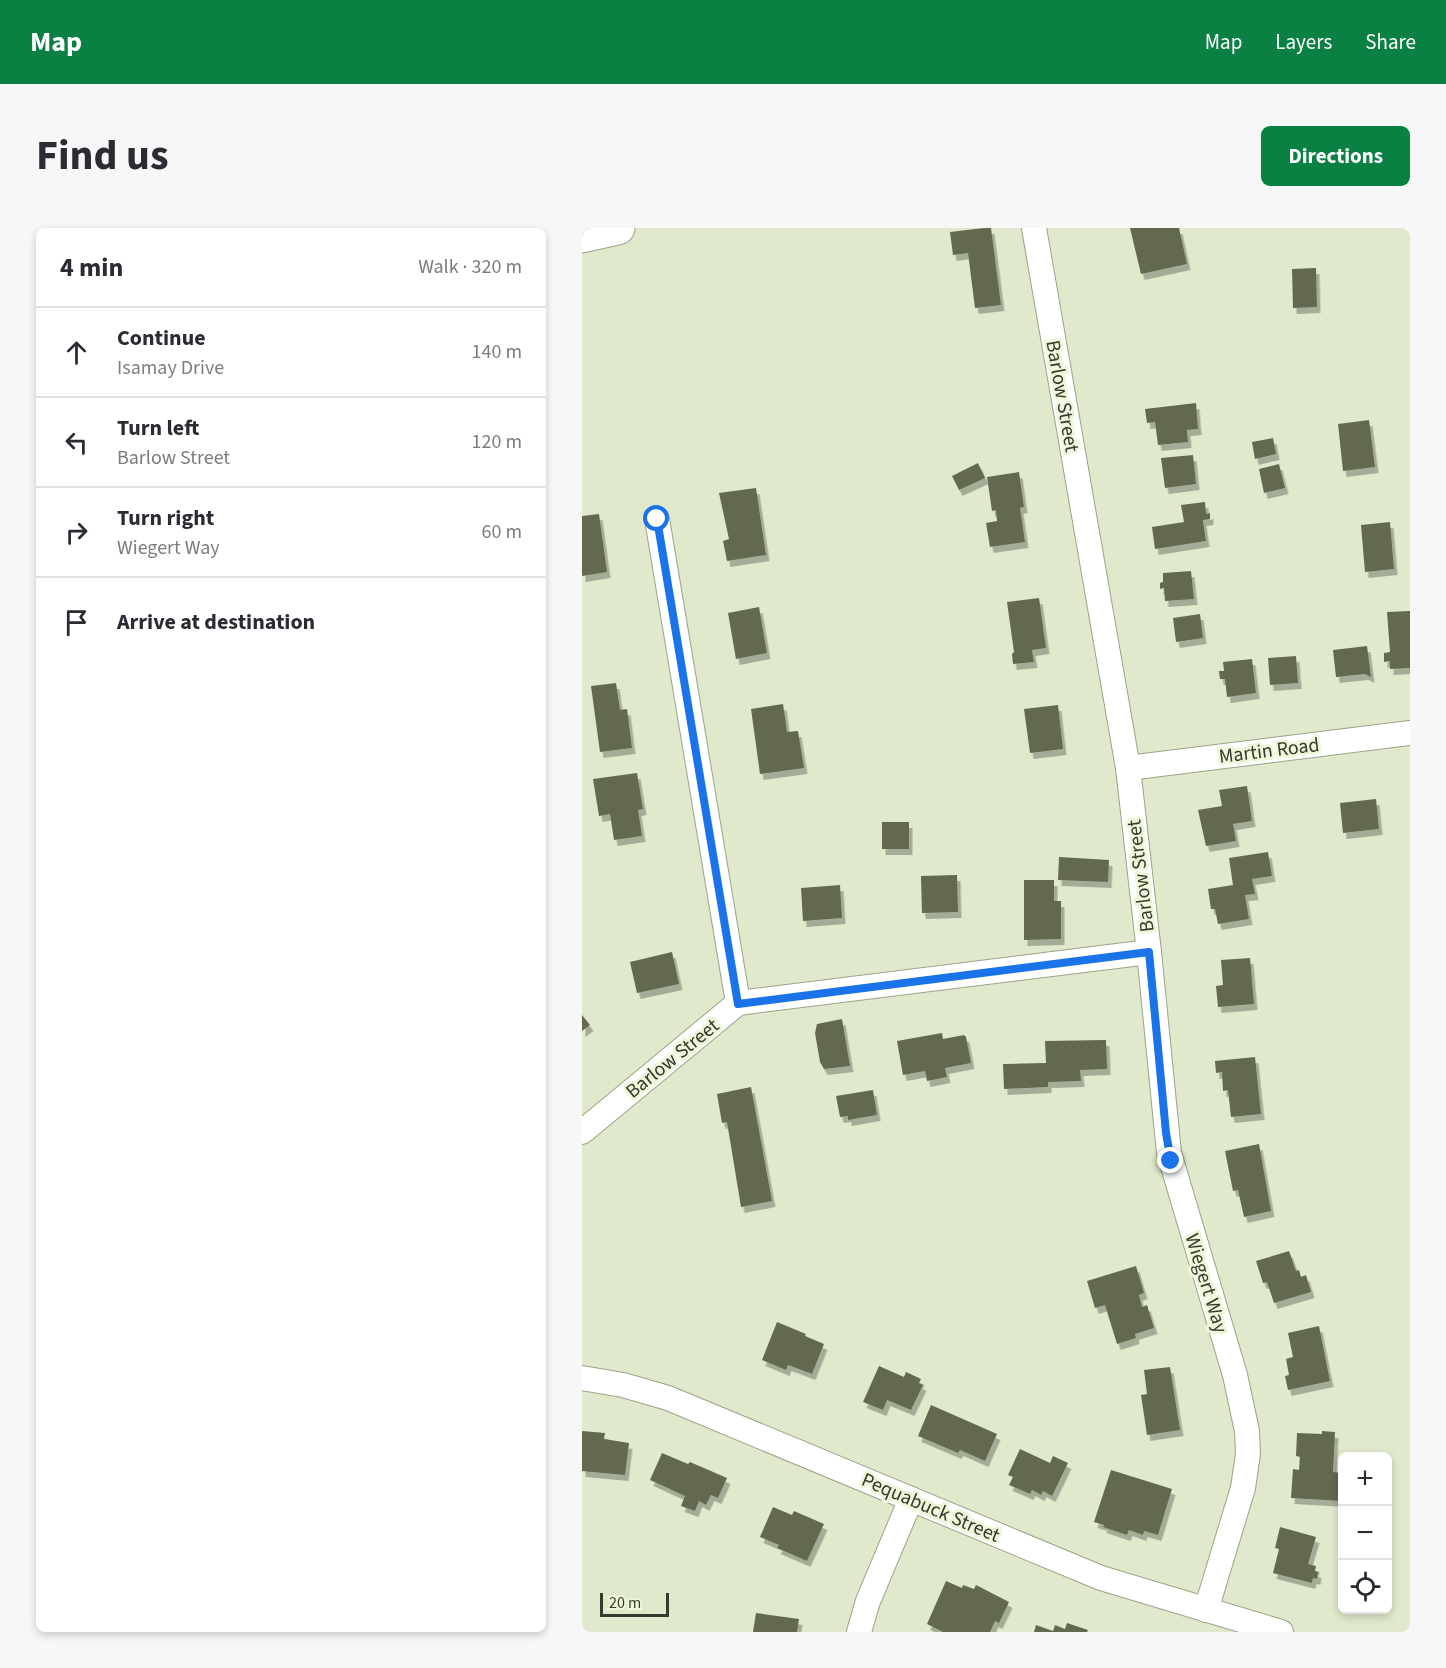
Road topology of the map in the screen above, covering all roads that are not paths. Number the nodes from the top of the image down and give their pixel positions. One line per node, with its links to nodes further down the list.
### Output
1 (618, 228): 3 (highway)
2 (1034, 228): 6 (street, Barlow Street)
3 (582, 236)
4 (657, 519): 8 (street)
5 (1410, 733): 6 (street, Martin Road)
6 (1128, 768): 7 (street, Barlow Street)
7 (1149, 952): 8 (street, Barlow Street); 12 (street, Wiegert Way)
8 (738, 1004): 9 (street, Barlow Street)
9 (582, 1132)
10 (582, 1378): 11 (street, Pequabuck Street)
11 (911, 1499): 12 (street, Pequabuck Street); 13 (street)
12 (1206, 1610): 14 (street, Pequabuck Street)
13 (859, 1632)
14 (1281, 1632)

